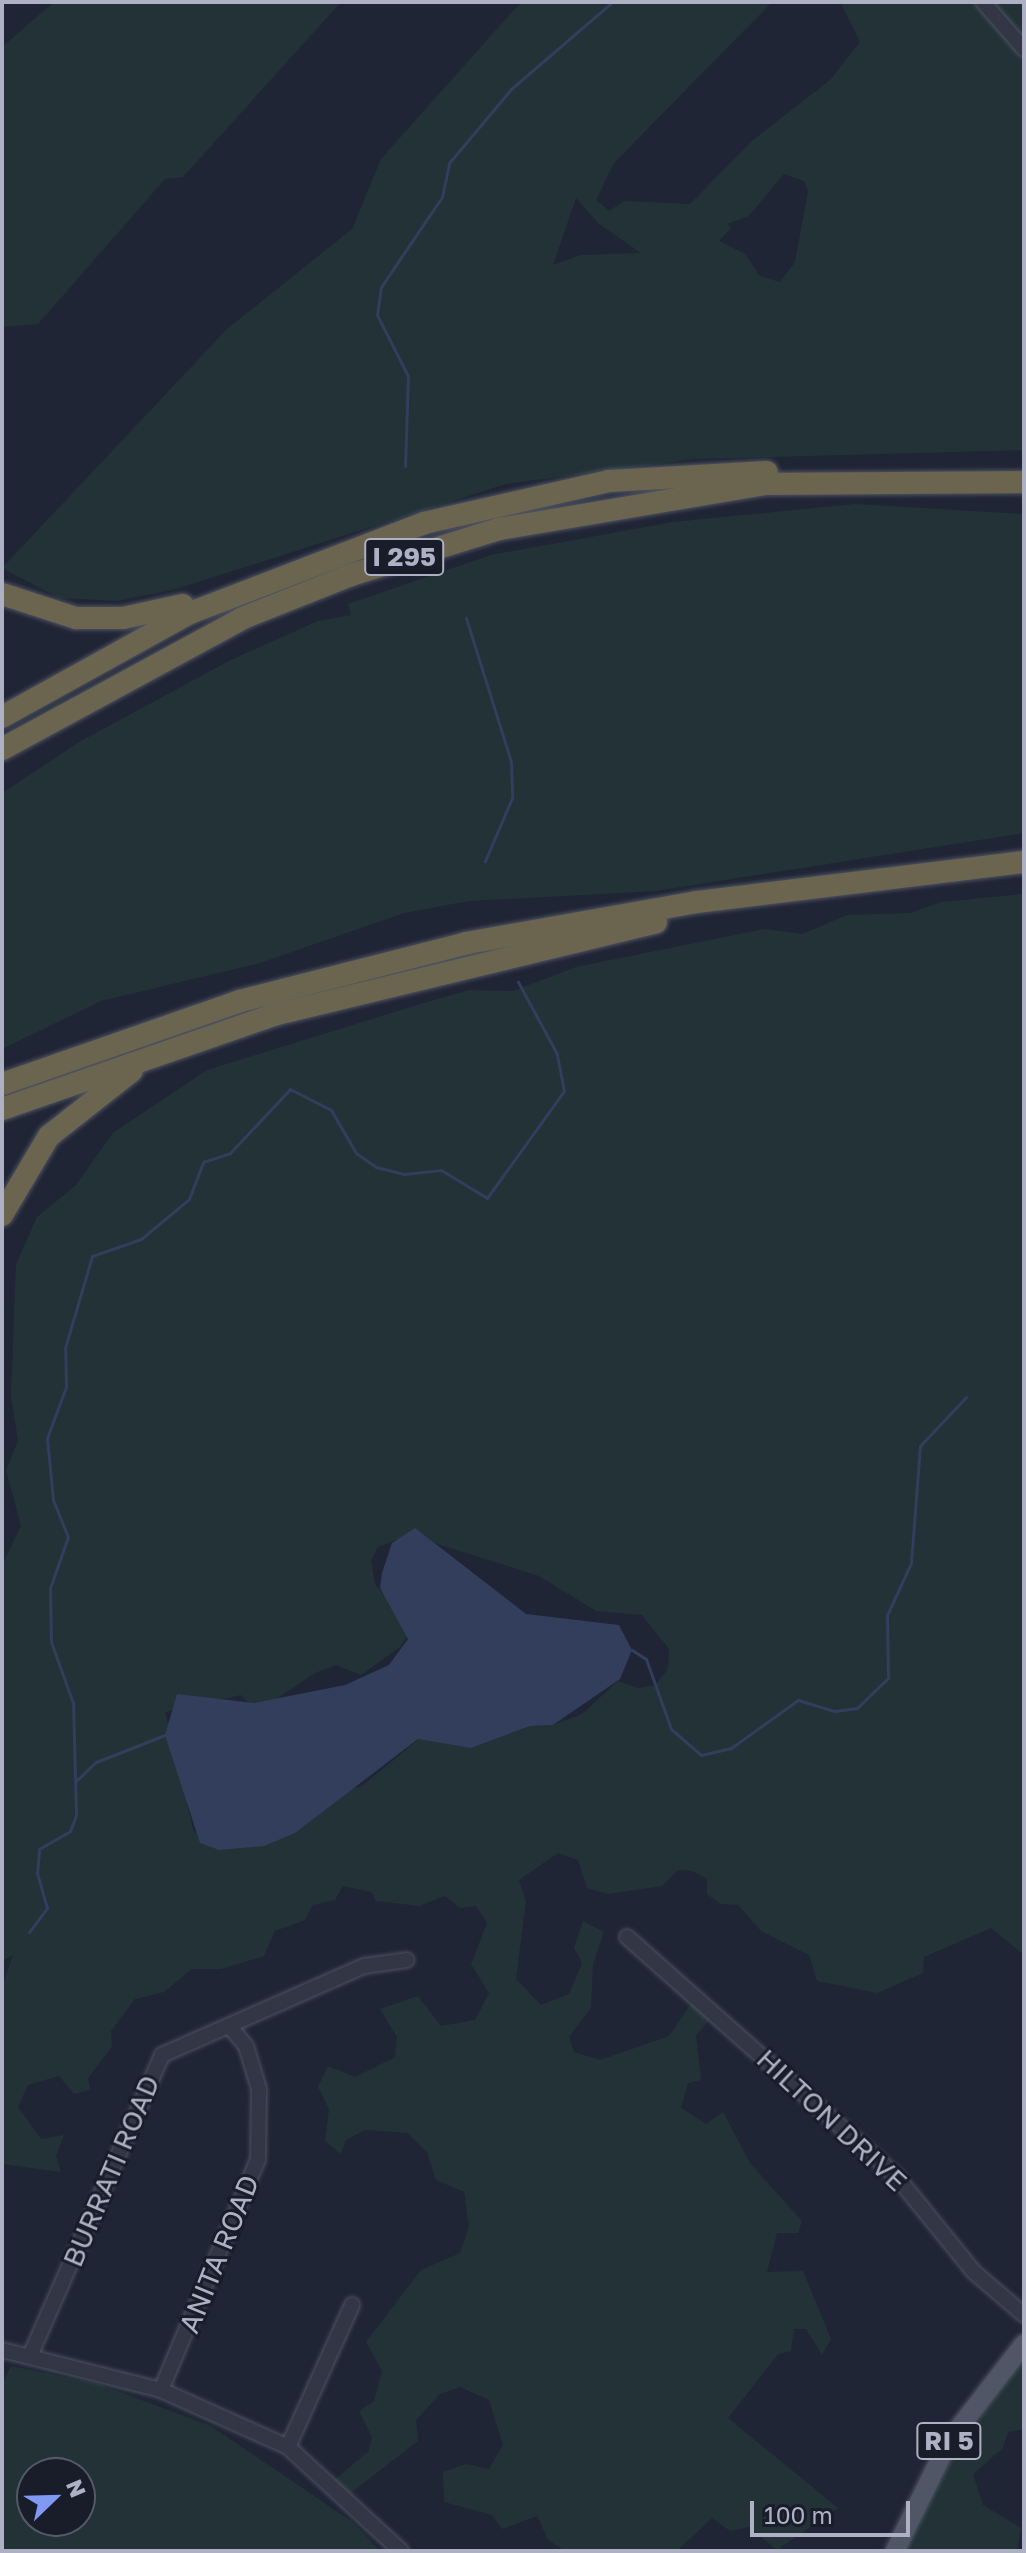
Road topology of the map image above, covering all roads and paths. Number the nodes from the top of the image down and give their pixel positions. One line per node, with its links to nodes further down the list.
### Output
1 (983, 2): 2 (street)
2 (1024, 49)
3 (843, 480): 4 (highway, I 295); 5 (highway); 8 (highway, I 295)
4 (1024, 482)
5 (260, 581): 6 (highway); 7 (highway)
6 (2, 594)
7 (2, 717)
8 (2, 749)
9 (1024, 862): 10 (highway)
10 (853, 885): 11 (highway); 12 (highway)
11 (273, 1015): 13 (highway); 14 (highway)
12 (2, 1084)
13 (2, 1109)
14 (2, 1215)
15 (627, 1937): 19 (street, HILTON DRIVE)
16 (407, 1960): 17 (street, BURRATI ROAD)
17 (230, 2027): 22 (street, BURRATI ROAD); 23 (street, ANITA ROAD)
18 (352, 2305): 24 (street)
19 (1024, 2315)
20 (1024, 2344): 26 (main road, RI 5)
21 (2, 2350): 22 (street)
22 (30, 2356): 23 (street)
23 (161, 2390): 24 (street)
24 (288, 2447): 25 (street)
25 (401, 2551)
26 (895, 2551)

